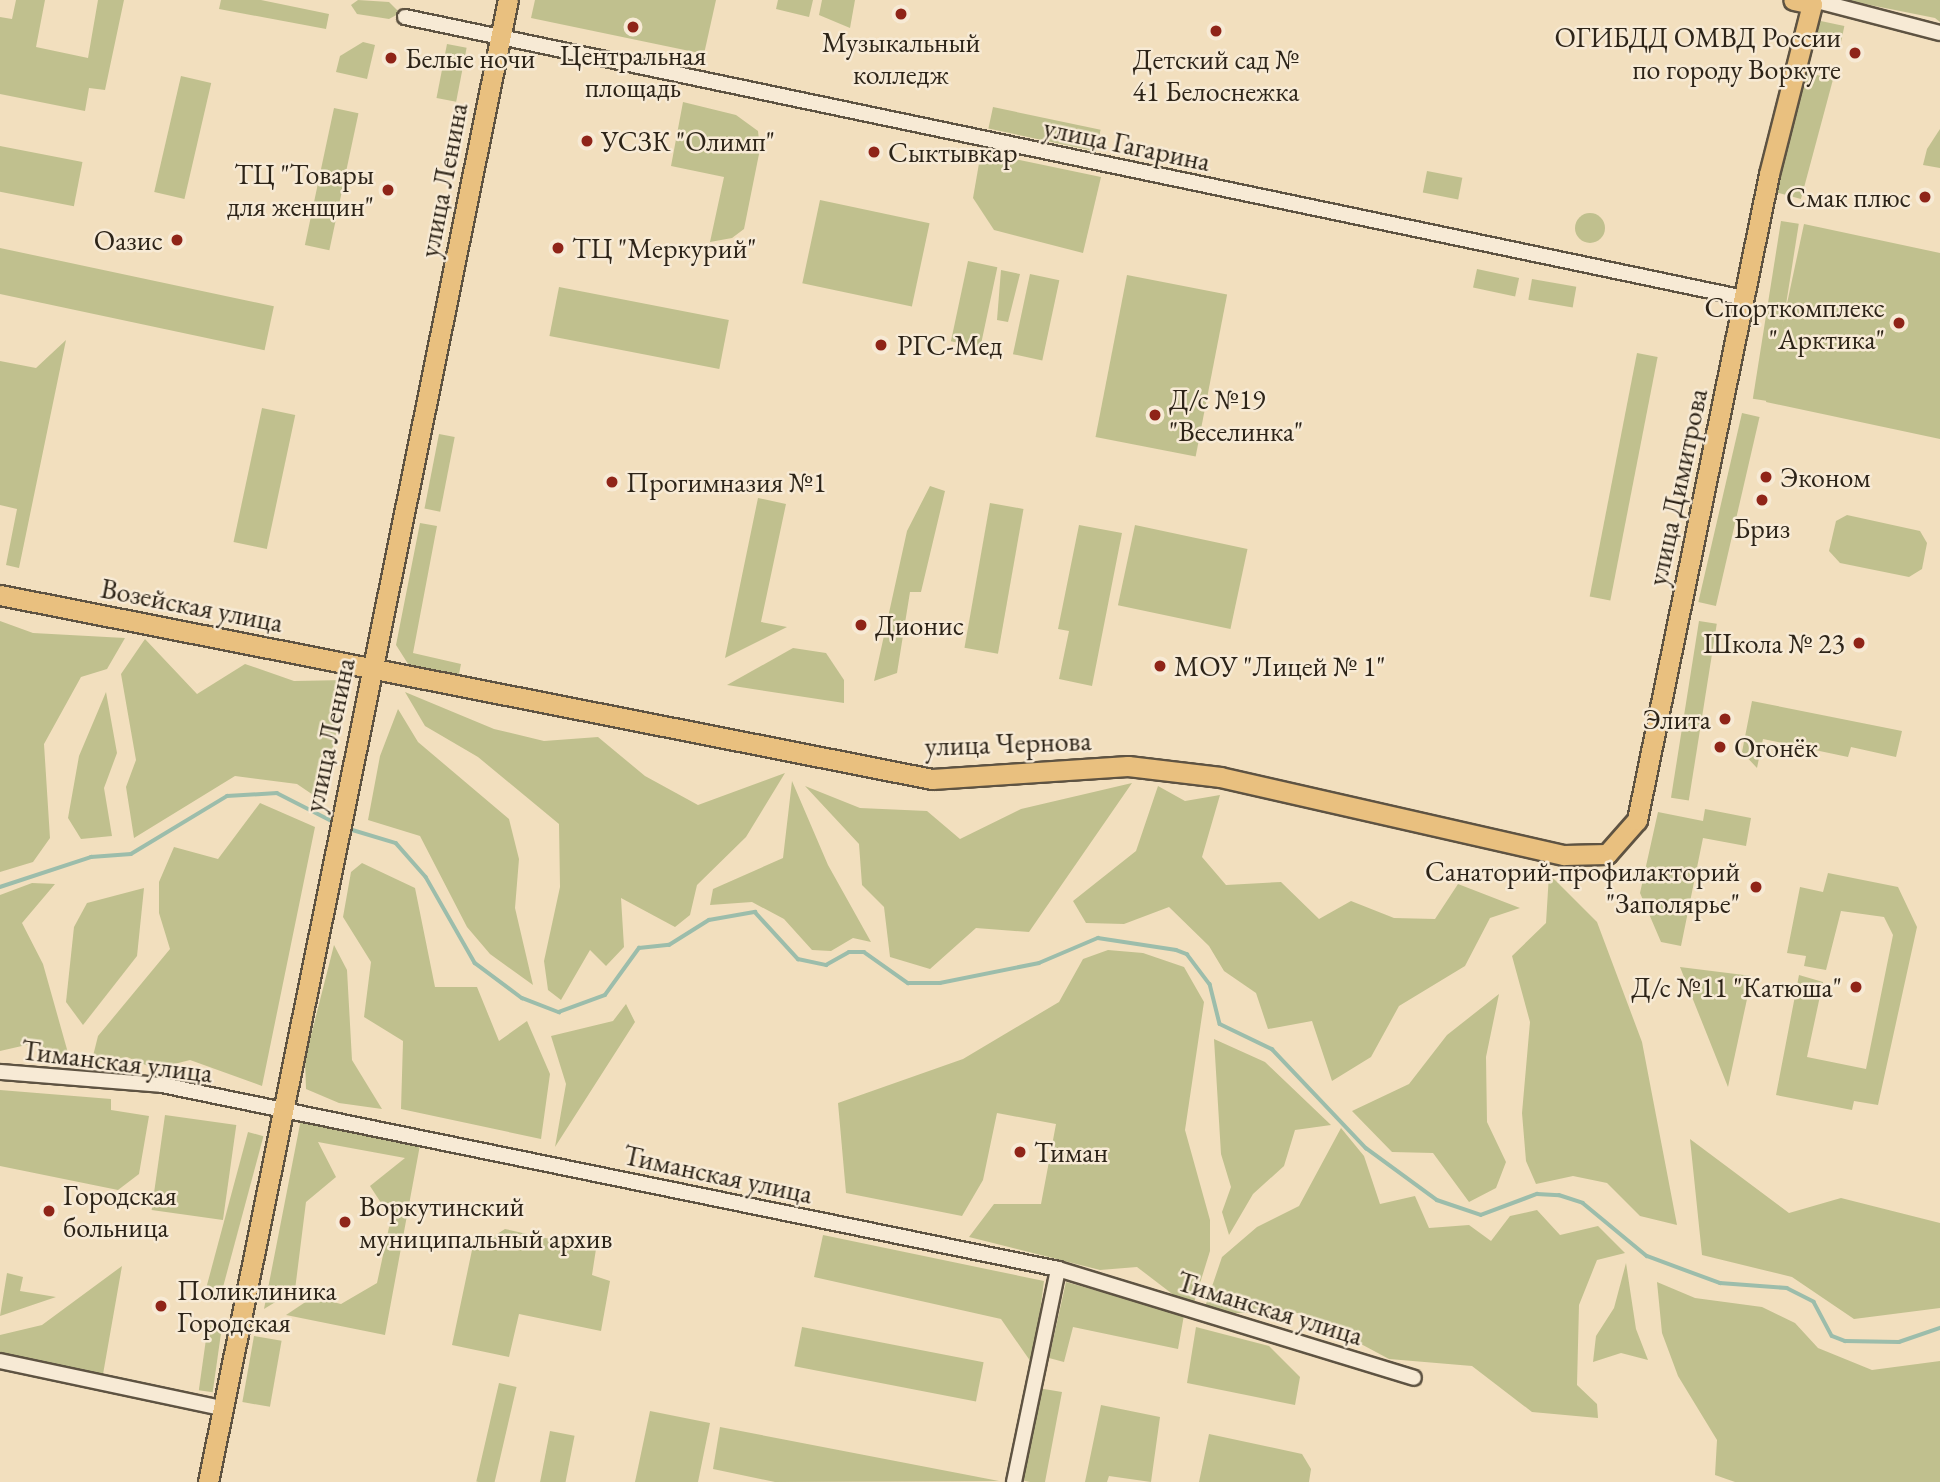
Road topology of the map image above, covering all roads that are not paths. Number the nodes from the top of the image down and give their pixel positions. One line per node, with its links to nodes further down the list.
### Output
1 (508, 0): 6 (main road, улица Ленина)
2 (1793, 0): 3 (main road)
3 (1813, 2): 5 (street); 7 (main road, улица Димитрова)
4 (405, 17): 6 (street, улица Гагарина)
5 (1940, 33)
6 (501, 37): 7 (street, улица Гагарина); 9 (main road, улица Ленина)
7 (1744, 298): 10 (main road, улица Димитрова)
8 (0, 595): 9 (main road, Возейская улица)
9 (372, 669): 10 (main road, улица Чернова); 12 (main road, улица Ленина)
10 (1637, 820)
11 (0, 1072): 12 (street, Тиманская улица)
12 (281, 1110): 13 (street, Тиманская улица); 16 (main road, улица Ленина)
13 (1058, 1269): 15 (street, Тиманская улица); 18 (street)
14 (0, 1361): 16 (street)
15 (1414, 1378)
16 (222, 1408): 17 (main road, улица Ленина)
17 (208, 1482)
18 (1014, 1482)

